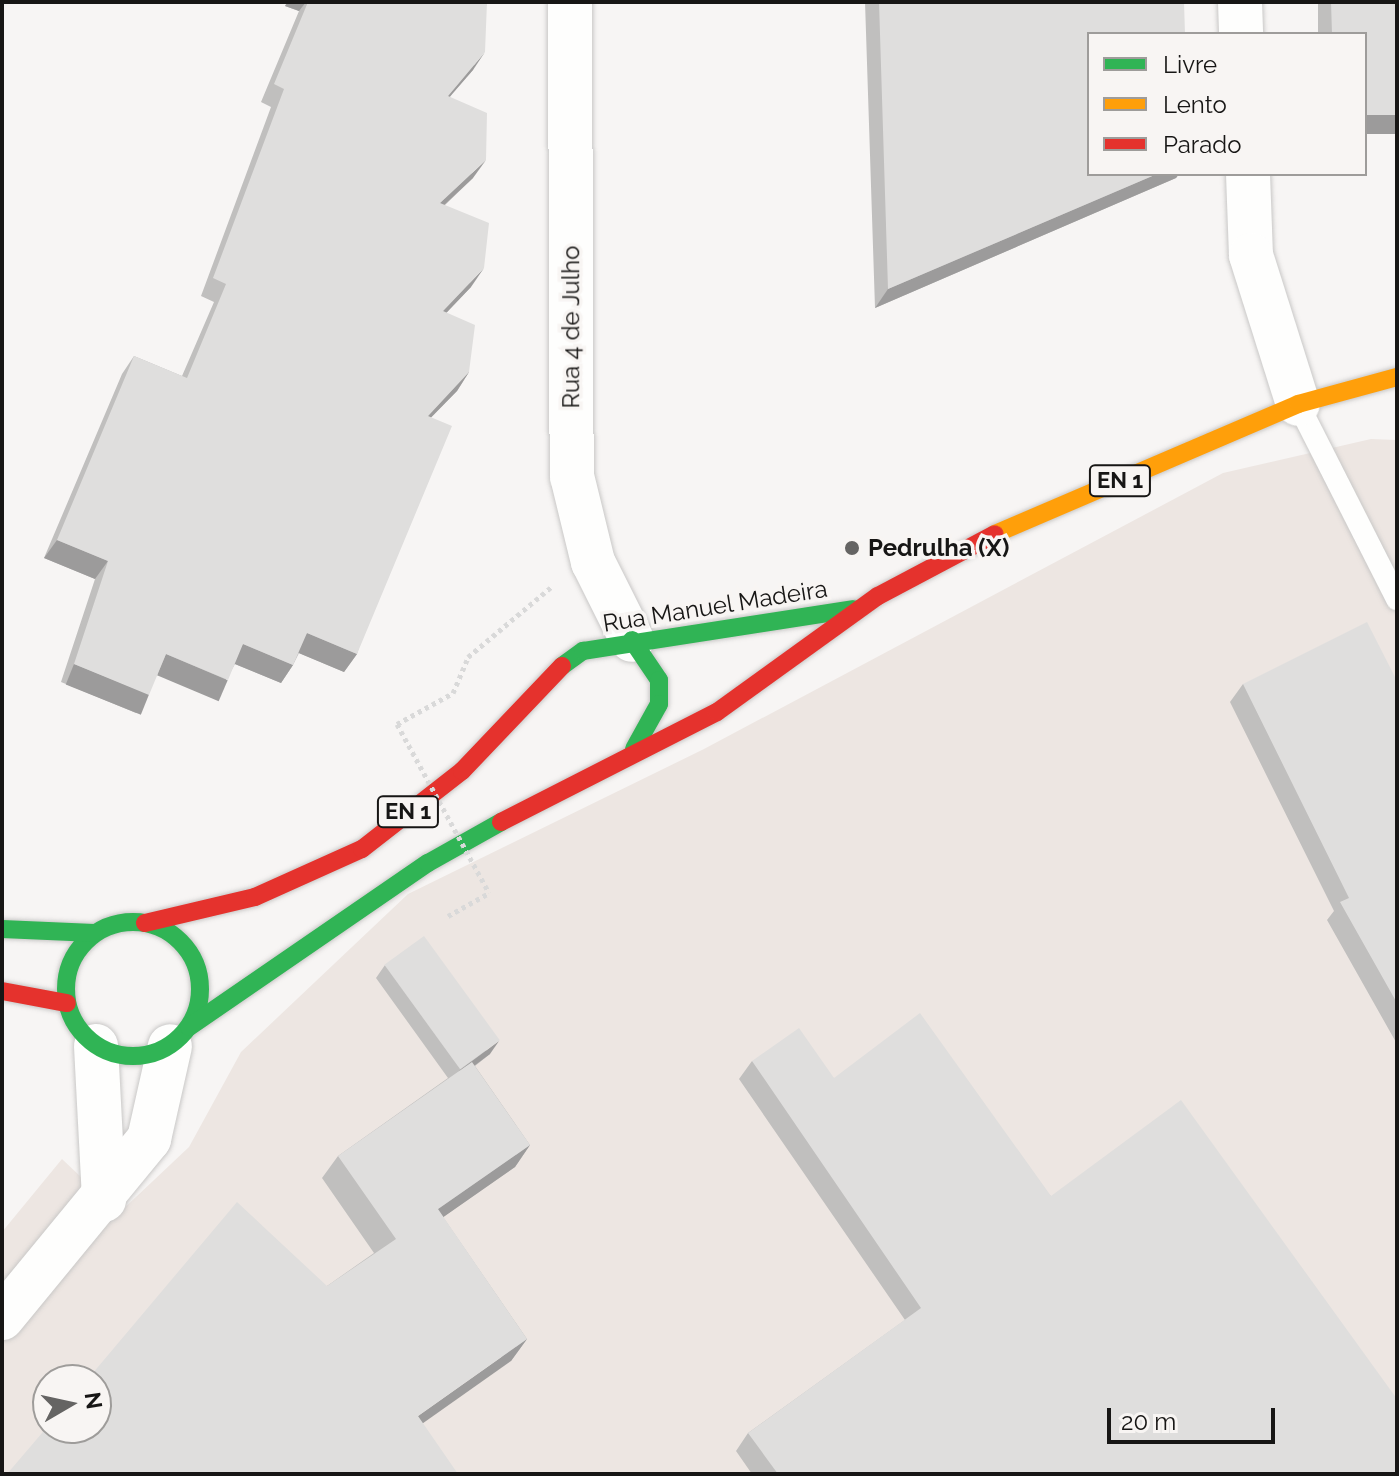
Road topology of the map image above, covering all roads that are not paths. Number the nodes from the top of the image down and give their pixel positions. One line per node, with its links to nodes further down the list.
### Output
1 (570, 2): 9 (street, Rua 4 de Julho)
2 (1240, 2): 3 (street)
3 (1241, 32)
4 (1248, 176): 6 (street)
5 (1397, 377): 6 (main road, Rua Manuel Madeira / EN 1)
6 (1298, 404): 7 (lane); 8 (main road, Rua Manuel Madeira / EN 1)
7 (1397, 599)
8 (854, 609): 9 (main road, Rua Manuel Madeira / EN 1); 10 (main road, Rua Manuel Madeira / EN 1)
9 (632, 640): 10 (main road); 11 (main road, Rua Manuel Madeira / EN 1)
10 (634, 749): 16 (main road, Rua Manuel Madeira / EN 1)
11 (145, 923): 13 (main road, EN 1); 16 (main road)
12 (2, 929): 13 (main road, EN 1)
13 (94, 933): 15 (main road)
14 (2, 991): 15 (main road)
15 (67, 1003): 17 (main road)
16 (180, 1036): 17 (main road, EN 1); 18 (street)
17 (96, 1046): 18 (street)
18 (104, 1200): 19 (street)
19 (2, 1318)

